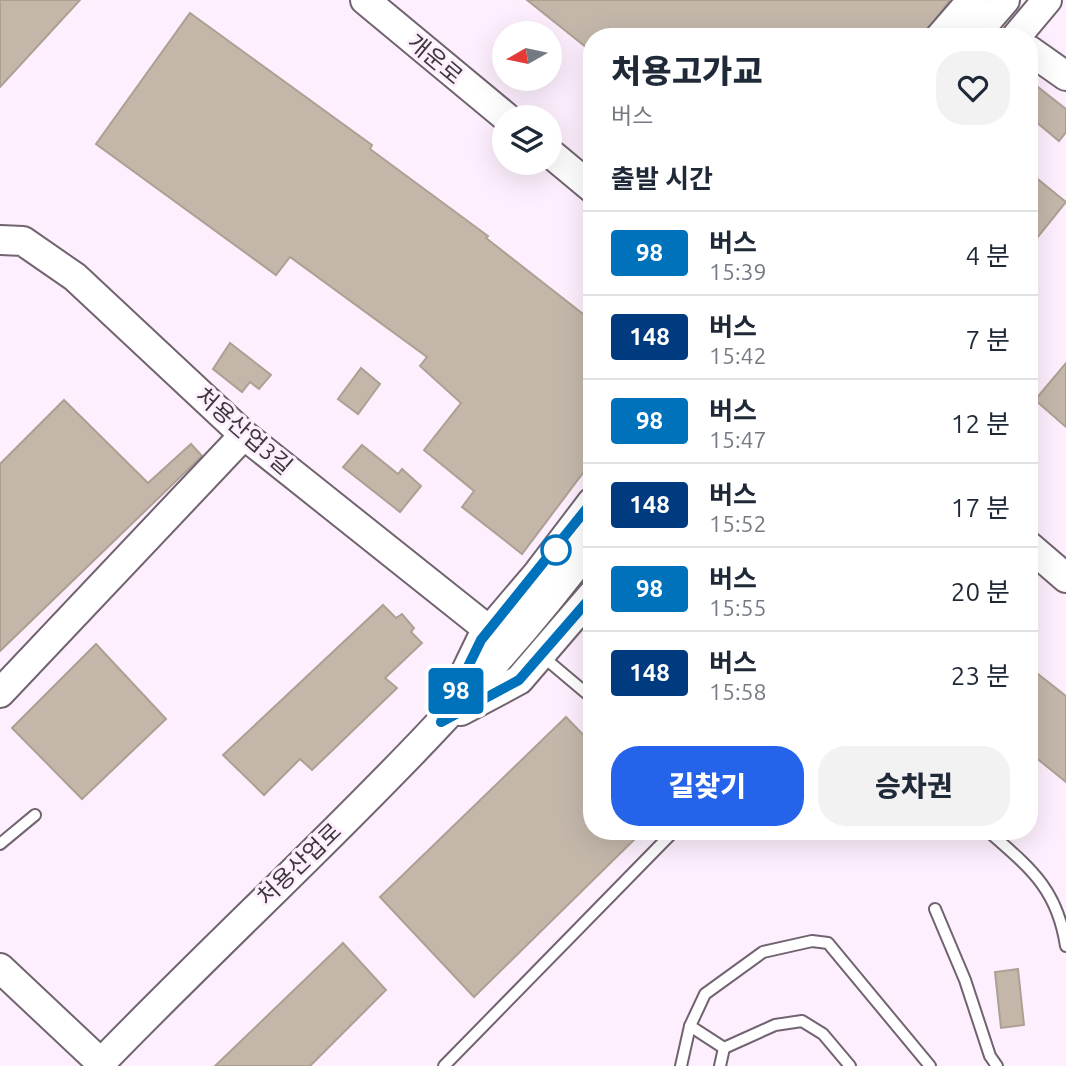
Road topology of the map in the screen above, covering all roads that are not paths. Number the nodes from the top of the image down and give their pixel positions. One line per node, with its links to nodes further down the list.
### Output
1 (365, 0): 10 (main road, 개운로)
2 (972, 0): 5 (main road)
3 (1005, 0): 6 (main road)
4 (1047, 0): 7 (main road)
5 (948, 28)
6 (981, 28)
7 (1024, 28)
8 (1038, 56): 9 (main road)
9 (1066, 76)
10 (492, 105)
11 (562, 163): 12 (main road)
12 (583, 180)
13 (0, 240): 14 (main road, 처용산업3길)
14 (244, 435): 20 (main road, 처용산업3길); 23 (main road)
15 (583, 513): 20 (main road)
16 (1038, 554): 18 (main road)
17 (583, 555): 24 (main road, 처용산업로)
18 (1066, 578)
19 (583, 606): 21 (main road)
20 (490, 631): 24 (main road)
21 (541, 655): 22 (lane); 24 (main road)
22 (583, 690)
23 (0, 693)
24 (441, 722): 34 (main road, 처용산업로)
25 (36, 815): 28 (lane)
26 (665, 840): 35 (lane)
27 (998, 840): 30 (lane)
28 (0, 844)
29 (935, 909): 40 (lane)
30 (1066, 946)
31 (0, 968): 34 (main road)
32 (690, 1026): 33 (lane); 36 (lane); 39 (lane)
33 (724, 1048): 37 (lane); 38 (lane)
34 (101, 1065)
35 (443, 1066)
36 (681, 1066)
37 (720, 1066)
38 (850, 1066)
39 (930, 1066)
40 (997, 1066)

